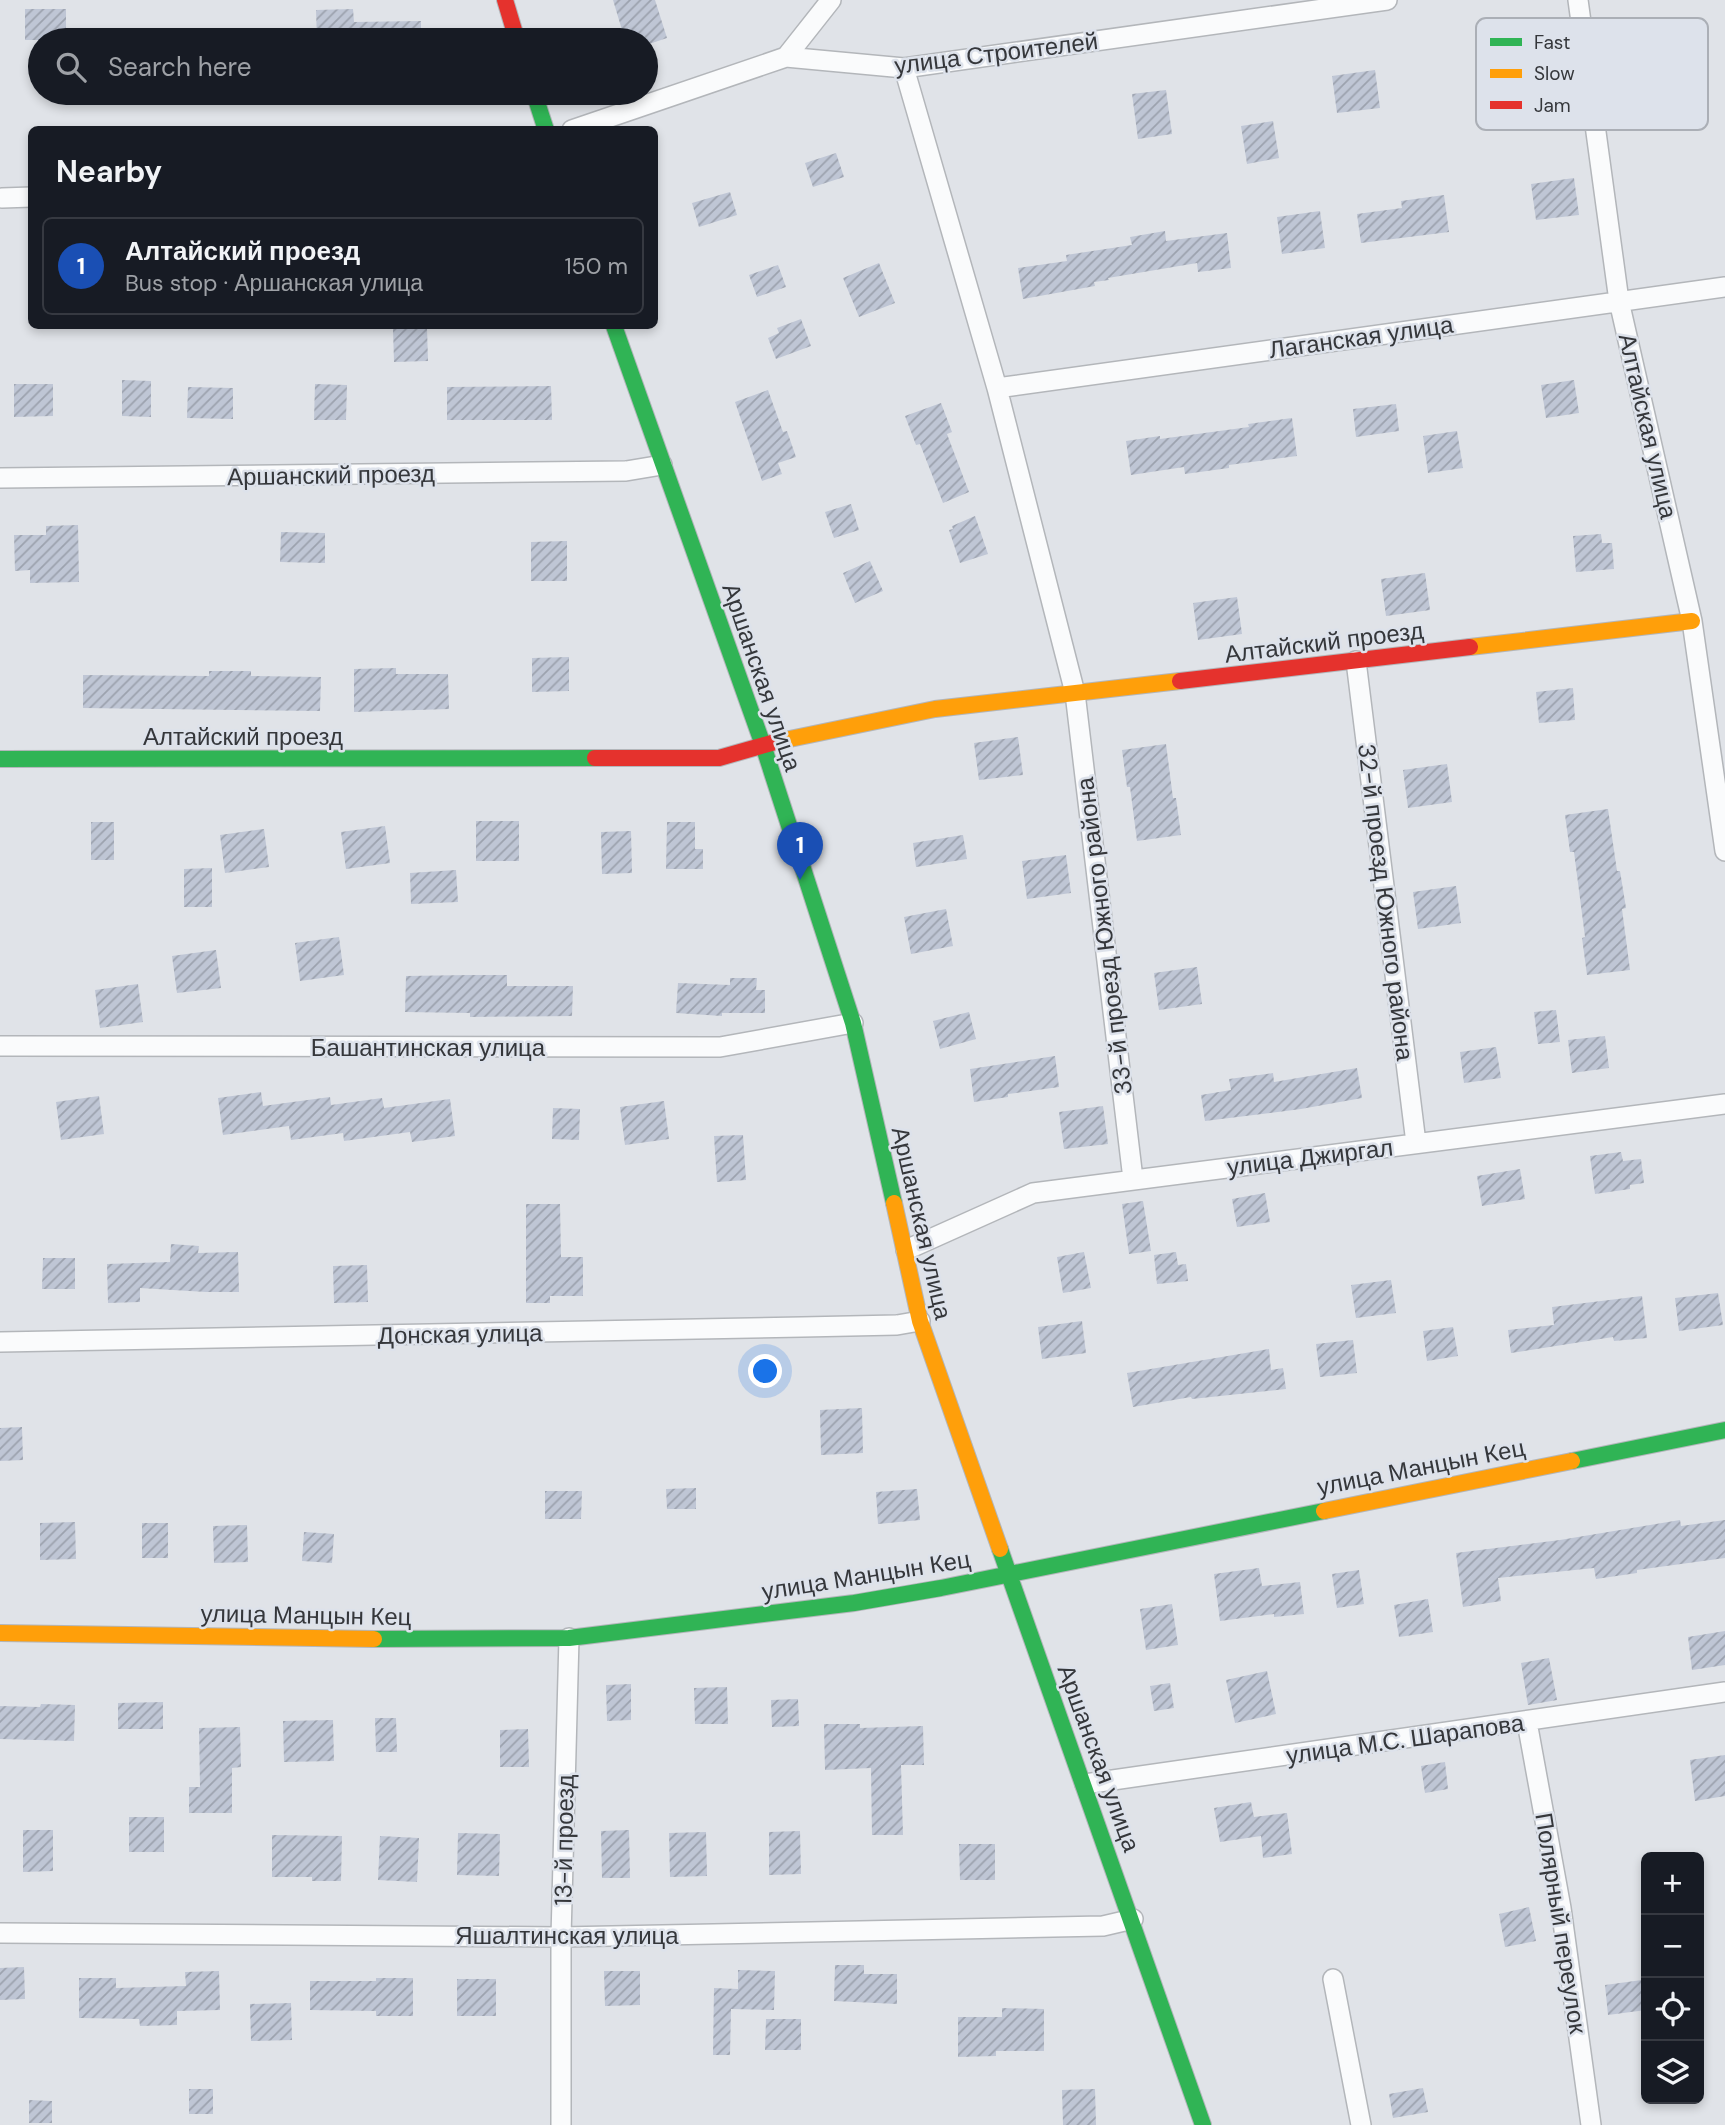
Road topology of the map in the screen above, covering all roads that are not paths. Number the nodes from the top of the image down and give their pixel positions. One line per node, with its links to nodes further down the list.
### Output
1 (505, 0): 6 (street)
2 (831, 0): 7 (street)
3 (1387, 0): 8 (street, улица Строителей)
4 (1578, 0): 5 (street, Алтайская улица)
5 (1580, 18)
6 (513, 28)
7 (786, 57): 8 (street, улица Строителей); 9 (street, улица Строителей)
8 (904, 68): 20 (street)
9 (658, 101)
10 (538, 105): 12 (street)
11 (645, 105): 13 (street, улица Строителей)
12 (545, 126)
13 (584, 126)
14 (1596, 130): 18 (street, Алтайская улица)
15 (28, 197): 16 (street)
16 (2, 198)
17 (1725, 286): 18 (street, Лаганская улица)
18 (1619, 302): 20 (street, Лаганская улица); 23 (street, Алтайская улица)
19 (615, 329): 21 (street, Аршанская улица)
20 (997, 388): 25 (street)
21 (662, 465): 22 (street, Аршанский проезд); 26 (street, Аршанская улица)
22 (0, 478)
23 (1692, 621): 24 (street, Алтайский проезд); 28 (street, Алтайская улица)
24 (1356, 661): 25 (street, Алтайский проезд); 32 (street, 32-й проезд Южного района)
25 (1075, 693): 26 (street, Алтайский проезд); 33 (street, 33-й проезд Южного района)
26 (763, 745): 27 (street, Алтайский проезд); 29 (street, Аршанская улица)
27 (0, 759)
28 (1725, 851)
29 (853, 1023): 30 (street, Башантинская улица); 34 (street, Аршанская улица)
30 (0, 1046)
31 (1725, 1104): 32 (street, улица Джиргал)
32 (1416, 1143): 33 (street, улица Джиргал)
33 (1133, 1179): 34 (street, улица Джиргал)
34 (906, 1250): 35 (street, Аршанская улица)
35 (920, 1321): 36 (street, Донская улица); 38 (street, Аршанская улица)
36 (0, 1342)
37 (1725, 1430): 38 (street, улица Манцын Кец)
38 (1008, 1573): 40 (street, улица Манцын Кец); 43 (street, Аршанская улица)
39 (0, 1633): 40 (street, улица Манцын Кец)
40 (569, 1638): 46 (street, 13-й проезд)
41 (1725, 1692): 42 (street, улица М.С. Шарапова)
42 (1527, 1722): 43 (street, улица М.С. Шарапова); 51 (street, Полярный переулок)
43 (1085, 1784): 44 (street, Аршанская улица)
44 (1133, 1919): 46 (street, Яшалтинская улица); 49 (street, Аршанская улица)
45 (0, 1933): 46 (street, Яшалтинская улица)
46 (561, 1937): 48 (street, 13-й проезд)
47 (1333, 1979): 50 (street)
48 (561, 2125)
49 (1203, 2125)
50 (1361, 2125)
51 (1591, 2125)

